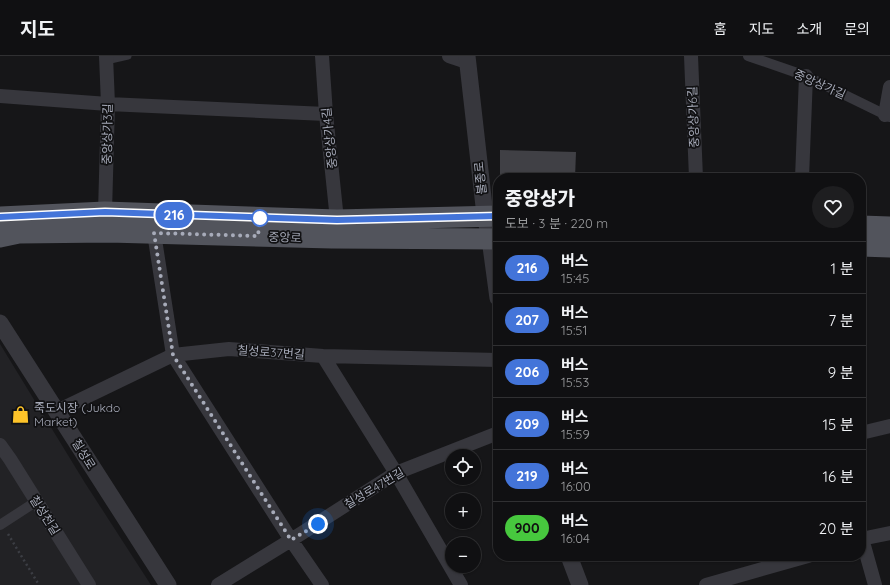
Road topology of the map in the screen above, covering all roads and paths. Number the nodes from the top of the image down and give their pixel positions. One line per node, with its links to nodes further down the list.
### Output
1 (128, 56): 6 (lane)
2 (322, 56): 12 (street, 중앙상가4길)
3 (450, 56): 7 (street)
4 (691, 56): 14 (street, 중앙상가6길)
5 (748, 56): 8 (street, 중앙상가길)
6 (106, 59): 11 (street, 중앙상가3길)
7 (467, 59): 17 (street, 불종로)
8 (806, 76): 13 (street, 중앙상가길); 15 (street)
9 (890, 87): 13 (street)
10 (0, 96): 11 (street)
11 (108, 104): 12 (street); 16 (street, 중앙상가3길)
12 (326, 114): 19 (street, 중앙상가4길)
13 (888, 116)
14 (696, 173)
15 (802, 173)
16 (105, 212): 18 (main road, 중앙로); 19 (main road, 중앙로)
17 (491, 216): 19 (main road, 중앙로); 22 (street, 불종로)
18 (0, 217)
19 (337, 220)
20 (866, 226): 21 (main road)
21 (890, 227)
22 (493, 231)
23 (154, 233): 24 (main road, 중앙로); 25 (main road, 중앙로); 29 (street)
24 (0, 237)
25 (493, 239)
26 (866, 246): 27 (main road)
27 (890, 246)
28 (0, 323): 32 (street, 칠성로)
29 (173, 355): 30 (street, 칠성로37번길); 32 (street, 칠성로37번길); 42 (street)
30 (323, 356): 31 (street, 칠성로37번길); 37 (street)
31 (493, 360)
32 (57, 411): 48 (street, 칠성로)
33 (890, 426): 34 (street)
34 (866, 432)
35 (493, 435): 37 (street, 칠성로47번길)
36 (0, 445): 38 (street, 칠성천길)
37 (396, 473): 42 (street, 칠성로47번길); 51 (street)
38 (37, 501): 39 (street); 47 (street, 칠성천길)
39 (1, 524): 46 (path)
40 (890, 533): 41 (street)
41 (866, 536)
42 (291, 540): 49 (street, 칠성로47번길); 50 (street)
43 (866, 554): 54 (street)
44 (571, 561): 52 (street)
45 (771, 562): 53 (street)
46 (39, 585)
47 (89, 585)
48 (168, 585)
49 (218, 585)
50 (322, 585)
51 (461, 585)
52 (580, 585)
53 (706, 585)
54 (875, 585)

